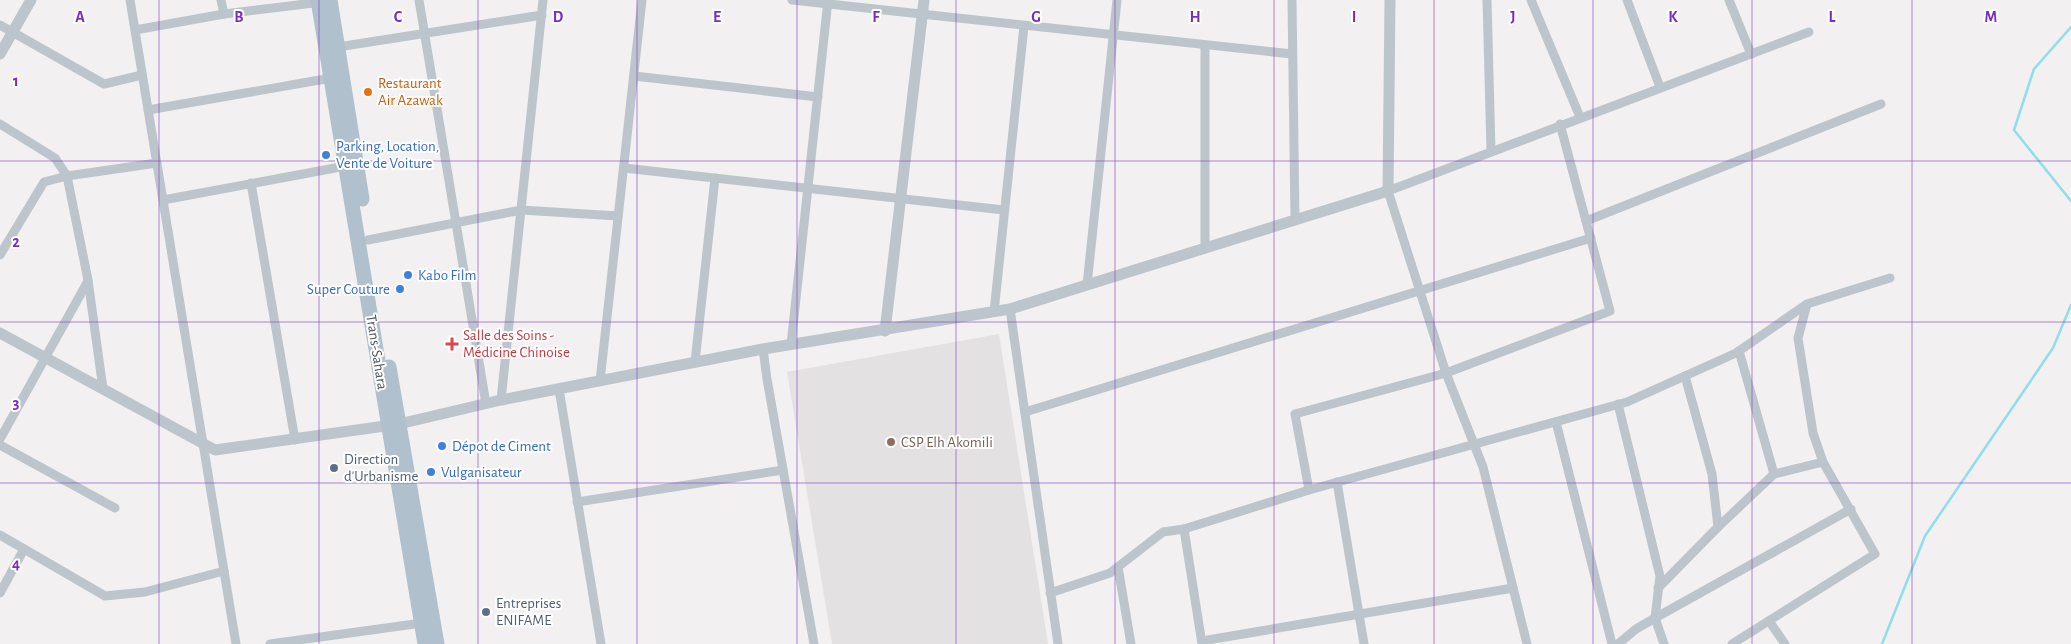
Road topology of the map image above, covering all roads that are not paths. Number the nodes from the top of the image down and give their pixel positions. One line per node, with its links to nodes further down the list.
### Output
1 (30, 0): 24 (street)
2 (130, 0): 23 (street)
3 (221, 0): 18 (street)
4 (419, 0): 26 (street)
5 (543, 0): 20 (street)
6 (642, 0): 34 (street)
7 (792, 0): 17 (street)
8 (924, 0): 19 (street)
9 (1116, 0): 27 (street)
10 (1292, 0): 31 (street)
11 (1390, 0): 51 (street)
12 (1488, 0): 43 (street)
13 (1531, 0): 40 (street)
14 (1627, 0): 36 (street)
15 (1728, 0): 32 (street)
16 (324, 1): 18 (street); 29 (main road, Trans-Sahara); 35 (main road, Trans-Sahara)
17 (828, 2): 19 (street); 37 (street)
18 (224, 14): 23 (street)
19 (923, 14): 22 (street); 52 (street)
20 (542, 15): 26 (street); 54 (street)
21 (0, 25): 24 (street)
22 (1024, 26): 27 (street); 55 (street)
23 (135, 30): 33 (street)
24 (12, 32): 30 (street); 33 (street)
25 (1809, 32): 32 (street)
26 (424, 34): 29 (street); 59 (street)
27 (1113, 36): 28 (street); 66 (street)
28 (1205, 46): 31 (street); 62 (street)
29 (338, 47): 61 (main road, Trans-Sahara)
30 (0, 54)
31 (1292, 54): 57 (street)
32 (1750, 54): 36 (street)
33 (142, 75): 39 (street)
34 (634, 76): 37 (street); 46 (street)
35 (331, 78): 39 (street); 45 (main road, Trans-Sahara)
36 (1660, 87): 40 (street)
37 (818, 97): 50 (street)
38 (1881, 104): 58 (street)
39 (148, 110): 44 (street)
40 (1580, 117): 42 (street)
41 (0, 124): 47 (street)
42 (1560, 124): 43 (street); 58 (street)
43 (1490, 151): 51 (street)
44 (157, 163): 47 (street); 53 (street)
45 (346, 166): 49 (street); 88 (main road, Trans-Sahara)
46 (624, 168): 48 (street); 56 (street)
47 (67, 176): 63 (street); 65 (street)
48 (715, 178): 50 (street); 77 (street)
49 (251, 183): 53 (street); 90 (street)
50 (808, 188): 52 (street); 73 (street)
51 (1388, 191): 57 (street); 67 (street)
52 (901, 199): 55 (street); 71 (street)
53 (163, 200): 91 (street)
54 (521, 210): 56 (street); 59 (street); 83 (street)
55 (1004, 210): 70 (street)
56 (618, 216): 80 (street)
57 (1295, 220): 62 (street)
58 (1586, 220): 60 (street)
59 (456, 222): 61 (street); 84 (street)
60 (1591, 238): 67 (street); 78 (street)
61 (368, 240): 88 (main road, Trans-Sahara)
62 (1205, 248): 66 (street)
63 (0, 255)
64 (1890, 278): 68 (street)
65 (88, 280): 76 (street); 81 (street)
66 (1087, 285): 69 (street)
67 (1419, 290): 78 (street); 86 (street)
68 (1807, 304): 75 (street); 94 (street)
69 (1010, 309): 70 (street); 86 (street)
70 (994, 312): 71 (street)
71 (886, 331): 73 (street)
72 (0, 333): 76 (street)
73 (791, 345): 74 (street)
74 (763, 349): 77 (street); 95 (street)
75 (1739, 351): 79 (street); 96 (street)
76 (45, 358): 81 (street); 89 (street)
77 (696, 362): 80 (street)
78 (1446, 372): 93 (street); 98 (street)
79 (1685, 376): 85 (street); 102 (street)
80 (600, 381): 82 (street)
81 (103, 389): 91 (street)
82 (559, 389): 83 (street); 99 (street)
83 (501, 400): 84 (street)
84 (486, 404): 88 (street)
85 (1618, 404): 87 (street); 109 (street)
86 (1025, 412): 111 (street)
87 (1556, 422): 93 (street); 128 (street)
88 (394, 425): 90 (street); 115 (main road, Trans-Sahara); 121 (main road, Trans-Sahara)
89 (0, 439)
90 (295, 440): 91 (street)
91 (203, 444): 107 (street)
92 (0, 445): 100 (street)
93 (1474, 445): 97 (street); 108 (street)
94 (1823, 462): 96 (street); 101 (street)
95 (783, 470): 99 (street); 123 (street)
96 (1774, 474): 102 (street)
97 (1337, 482): 98 (street); 112 (street)
98 (1309, 490): 103 (street)
99 (577, 502): 122 (street)
100 (115, 508)
101 (1851, 509): 113 (street); 114 (street)
102 (1718, 527): 109 (street)
103 (1184, 530): 106 (street); 117 (street)
104 (0, 535): 105 (street)
105 (24, 549): 107 (street); 110 (street)
106 (1118, 567): 111 (street); 125 (street)
107 (224, 571): 118 (street)
108 (1513, 588): 112 (street); 127 (street)
109 (1658, 588): 113 (street)
110 (0, 593)
111 (1050, 593): 124 (street)
112 (1359, 614): 117 (street); 126 (street)
113 (1655, 618): 129 (street); 130 (street)
114 (1769, 621): 131 (street); 132 (street)
115 (422, 623): 116 (street); 120 (main road, Trans-Sahara)
116 (326, 640): 119 (street)
117 (1202, 642)
118 (236, 644)
119 (270, 644)
120 (426, 644)
121 (437, 644)
122 (601, 644)
123 (814, 644)
124 (1058, 644)
125 (1131, 644)
126 (1364, 644)
127 (1527, 644)
128 (1612, 644)
129 (1618, 644)
130 (1664, 644)
131 (1732, 644)
132 (1784, 644)

